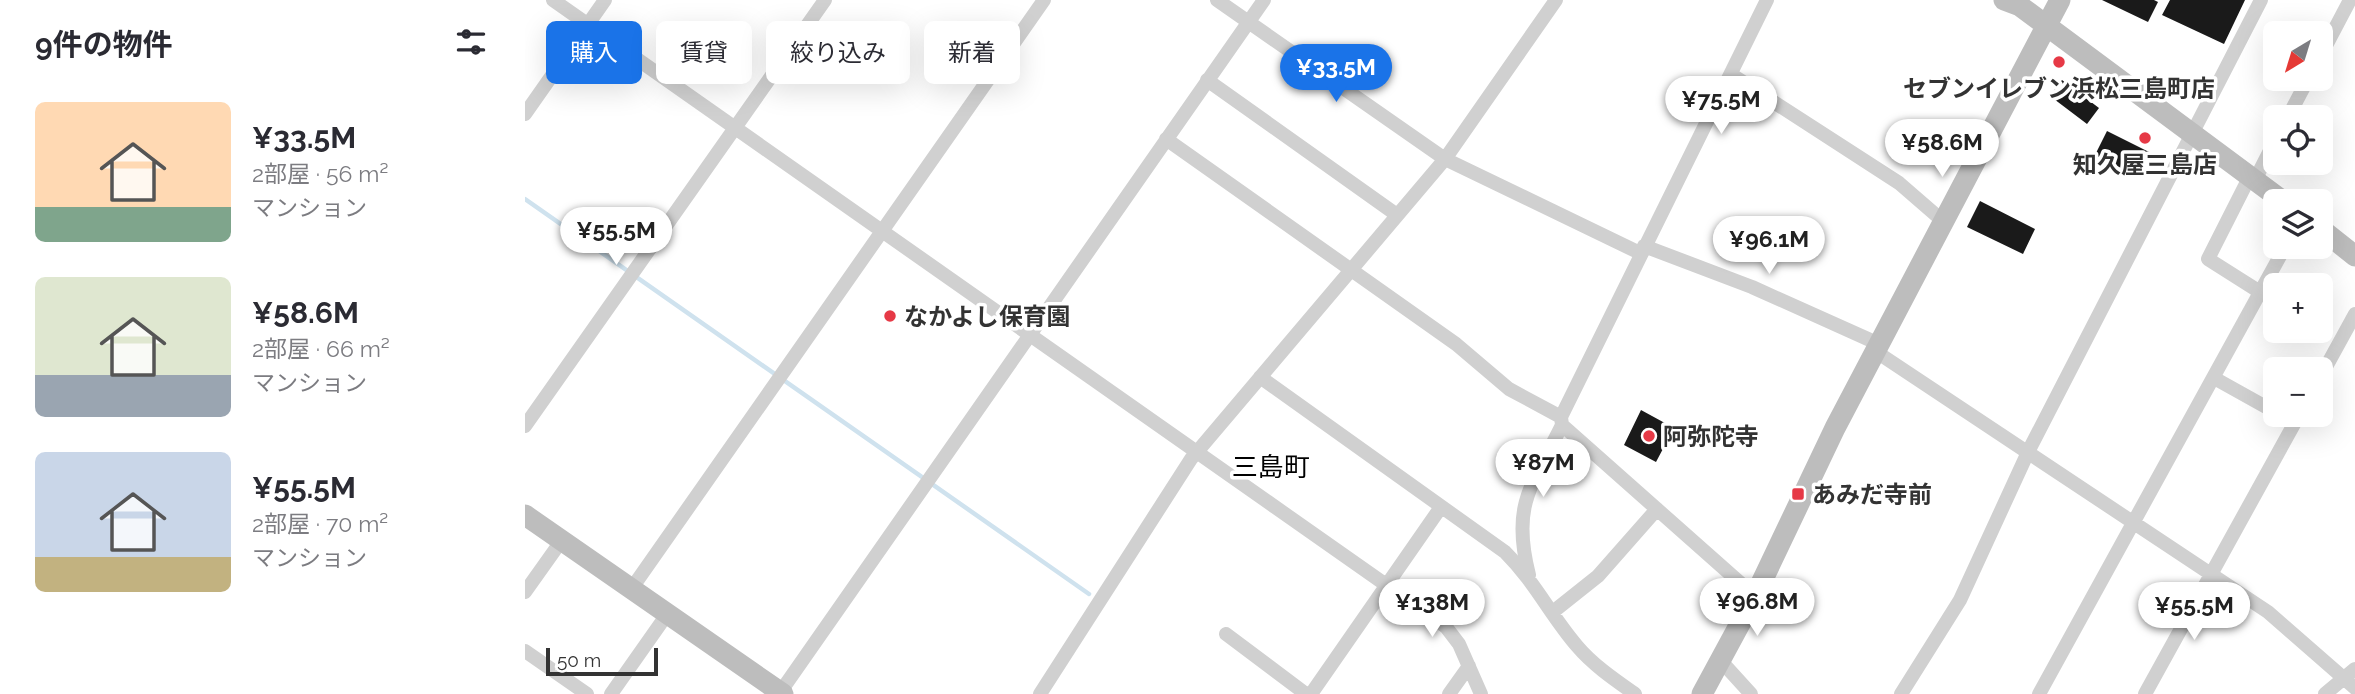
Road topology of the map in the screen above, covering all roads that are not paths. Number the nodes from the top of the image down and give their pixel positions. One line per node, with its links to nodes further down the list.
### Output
1 (553, 0): 13 (street)
2 (605, 0): 14 (street)
3 (825, 0): 23 (street)
4 (1044, 0): 32 (street)
5 (1217, 0): 15 (street)
6 (1264, 0): 15 (street)
7 (1556, 0): 26 (street)
8 (1767, 0): 19 (street)
9 (2004, 0): 16 (street)
10 (2060, 0): 16 (street)
11 (2262, 0): 24 (street)
12 (2350, 0): 17 (street)
13 (584, 21)
14 (590, 21)
15 (1248, 21): 20 (street); 26 (street)
16 (2046, 26): 24 (street); 31 (street)
17 (2333, 32)
18 (642, 62): 23 (street)
19 (1732, 75): 31 (street); 34 (street)
20 (1207, 80): 25 (street); 30 (street)
21 (546, 84): 22 (street)
22 (525, 114)
23 (735, 127): 32 (street); 47 (street)
24 (2193, 133): 28 (street); 49 (street)
25 (1167, 139): 37 (street); 40 (street)
26 (1445, 159): 30 (street); 34 (street)
27 (2263, 161): 28 (street)
28 (2253, 178): 29 (street); 38 (street)
29 (2267, 189)
30 (1397, 215): 37 (street)
31 (1944, 222): 41 (street)
32 (883, 231): 40 (street); 59 (street)
33 (2333, 239): 35 (street)
34 (1642, 250): 41 (street); 46 (street)
35 (2355, 256)
36 (2278, 259): 38 (street)
37 (1351, 269): 43 (street); 46 (street)
38 (2260, 292): 44 (street)
39 (2355, 314): 42 (street)
40 (1031, 334): 50 (street); 69 (street)
41 (1877, 347): 49 (street); 61 (street)
42 (2331, 357)
43 (1260, 377): 50 (street); 51 (street)
44 (2214, 378): 45 (street); 54 (street)
45 (2263, 405)
46 (1561, 421): 52 (street); 57 (street)
47 (525, 426)
48 (2293, 427): 56 (street)
49 (2029, 450): 54 (street); 79 (street)
50 (1197, 451): 58 (street); 73 (street)
51 (1441, 507): 57 (street); 58 (street)
52 (1657, 509): 61 (street); 62 (street)
53 (525, 515): 55 (street)
54 (2136, 522): 56 (street); 80 (street)
55 (562, 540): 59 (street); 60 (street)
56 (2211, 573): 68 (street); 81 (street)
57 (1529, 577): 62 (street)
58 (1388, 584): 67 (street); 74 (street)
59 (632, 587): 63 (street)
60 (525, 592)
61 (1755, 596): 66 (street)
62 (1554, 611): 70 (street)
63 (668, 613): 69 (street); 72 (street)
64 (1226, 634): 74 (street)
65 (525, 651): 71 (street)
66 (1721, 661): 77 (street); 78 (street)
67 (1469, 666): 75 (street); 76 (street)
68 (2352, 679): 82 (street)
69 (781, 693)
70 (1632, 693)
71 (587, 694)
72 (611, 694)
73 (1040, 694)
74 (1308, 694)
75 (1449, 694)
76 (1481, 694)
77 (1702, 694)
78 (1751, 694)
79 (1901, 694)
80 (2039, 694)
81 (2145, 694)
82 (2325, 694)

